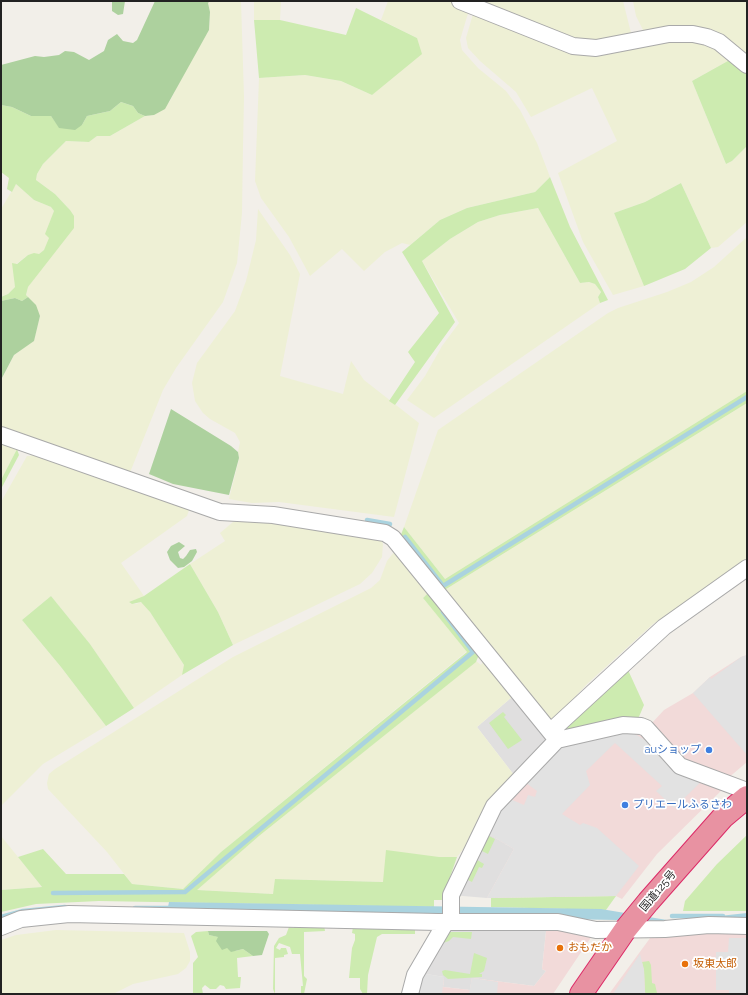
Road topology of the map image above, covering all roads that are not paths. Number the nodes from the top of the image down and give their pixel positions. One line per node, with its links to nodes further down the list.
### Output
1 (460, 1): 2 (street)
2 (747, 65)
3 (1, 435): 5 (street)
4 (747, 568): 5 (street)
5 (554, 736): 6 (street); 8 (street)
6 (747, 791)
7 (747, 797): 11 (highway, 国道125号)
8 (448, 922): 10 (street); 11 (street); 12 (street)
9 (747, 926): 11 (street)
10 (1, 927)
11 (625, 930): 13 (highway, 国道125号)
12 (410, 994)
13 (581, 994)

